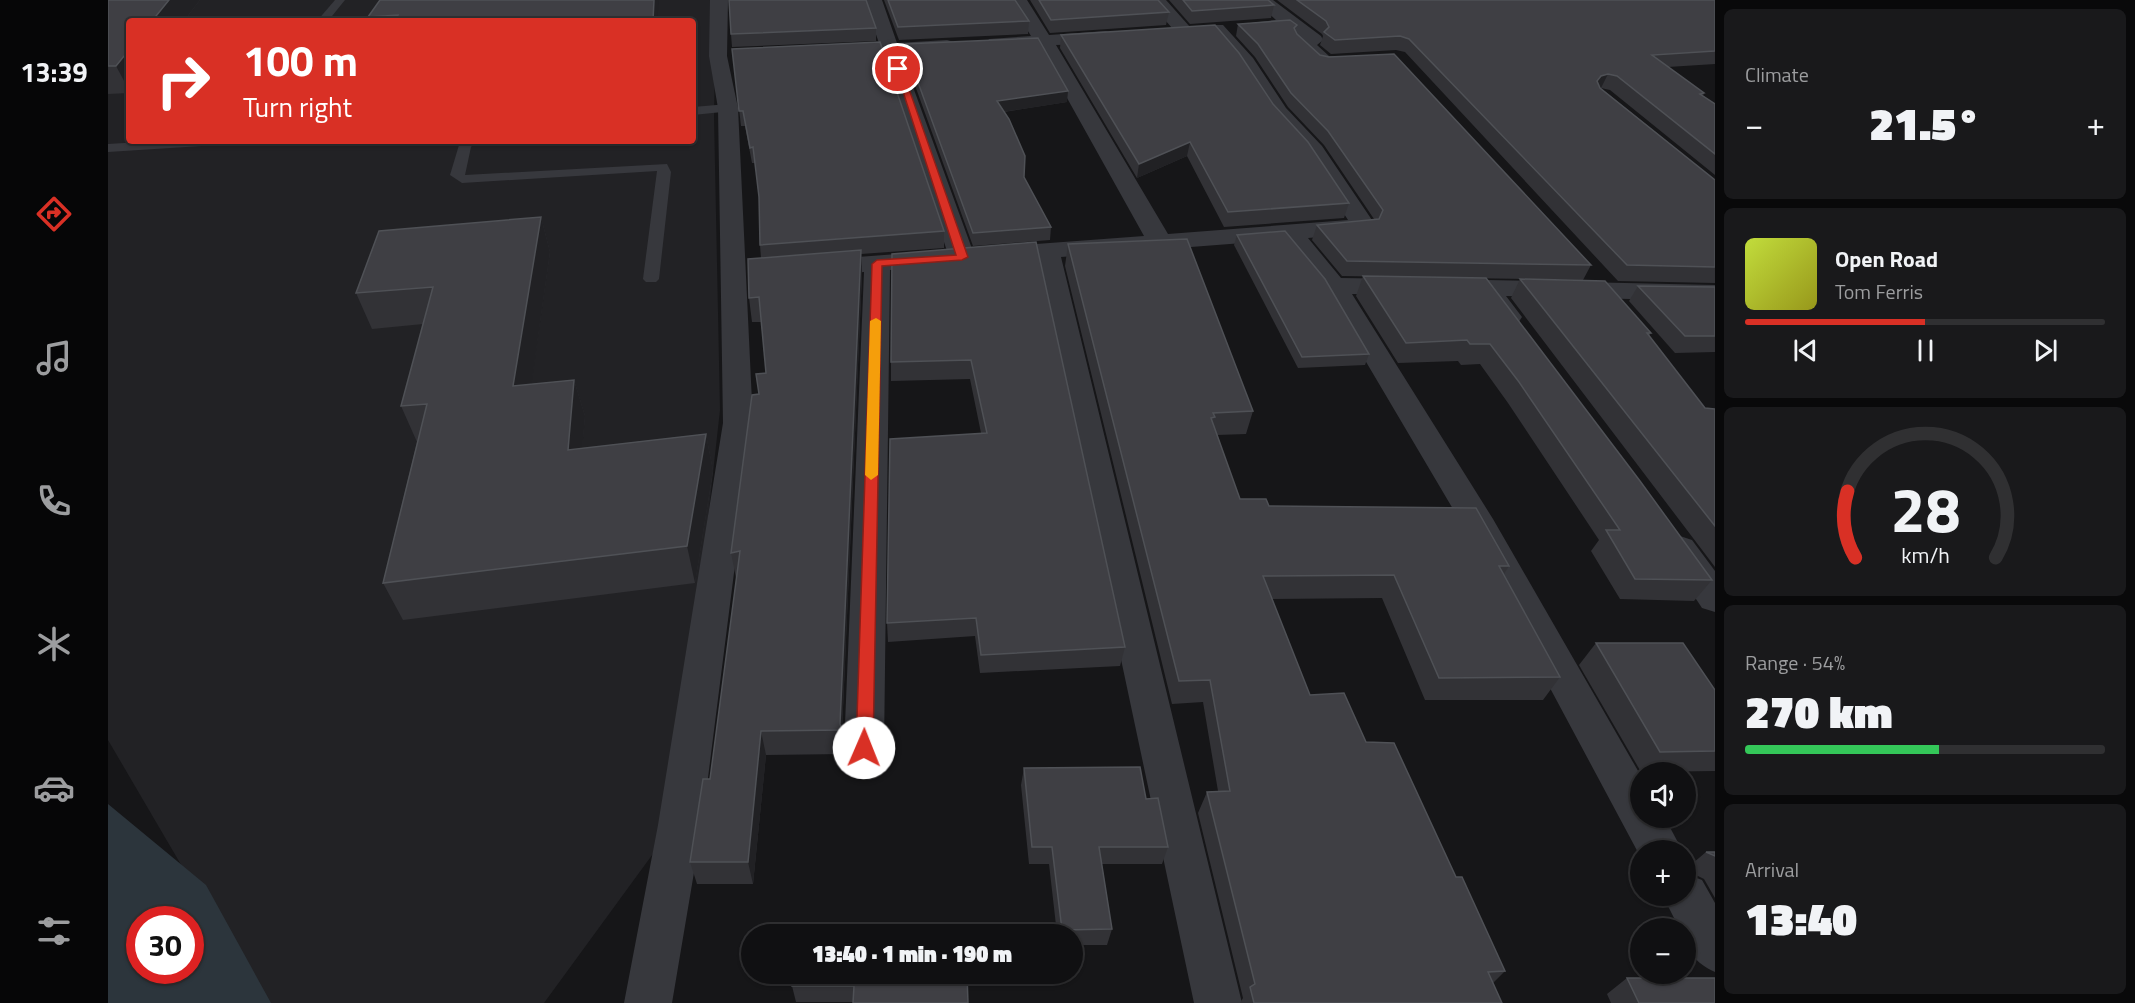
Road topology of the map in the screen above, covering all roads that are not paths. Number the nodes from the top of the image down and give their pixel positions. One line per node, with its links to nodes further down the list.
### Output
1 (340, 0): 7 (lane)
2 (719, 0): 17 (street)
3 (873, 0): 14 (street)
4 (1018, 0): 13 (street)
5 (1157, 0): 10 (street)
6 (1263, 0): 8 (street)
7 (325, 18)
8 (1287, 22): 9 (street); 16 (street)
9 (1217, 29): 10 (street); 22 (street)
10 (1184, 32): 11 (street)
11 (1161, 33)
12 (1126, 36): 13 (street)
13 (1044, 41): 14 (street); 23 (street)
14 (891, 48): 15 (street); 25 (street)
15 (822, 51)
16 (1360, 60)
17 (728, 108): 18 (lane); 41 (street)
18 (696, 111)
19 (170, 144): 21 (lane)
20 (466, 144): 28 (lane)
21 (108, 148)
22 (1291, 233): 23 (street); 30 (street)
23 (1160, 242): 24 (street)
24 (1047, 251): 25 (street); 42 (street)
25 (962, 257): 26 (street)
26 (877, 264): 27 (street); 37 (street)
27 (799, 269)
28 (651, 279)
29 (1602, 285): 31 (street); 32 (street); 33 (street)
30 (1334, 286): 31 (street); 38 (street)
31 (1486, 288): 34 (street)
32 (1715, 293)
33 (1624, 316)
34 (1521, 334)
35 (1667, 531): 36 (street)
36 (1715, 598)
37 (864, 748)
38 (1630, 795)
39 (1692, 906): 40 (street)
40 (1715, 948)
41 (648, 1003)
42 (1218, 1003)

